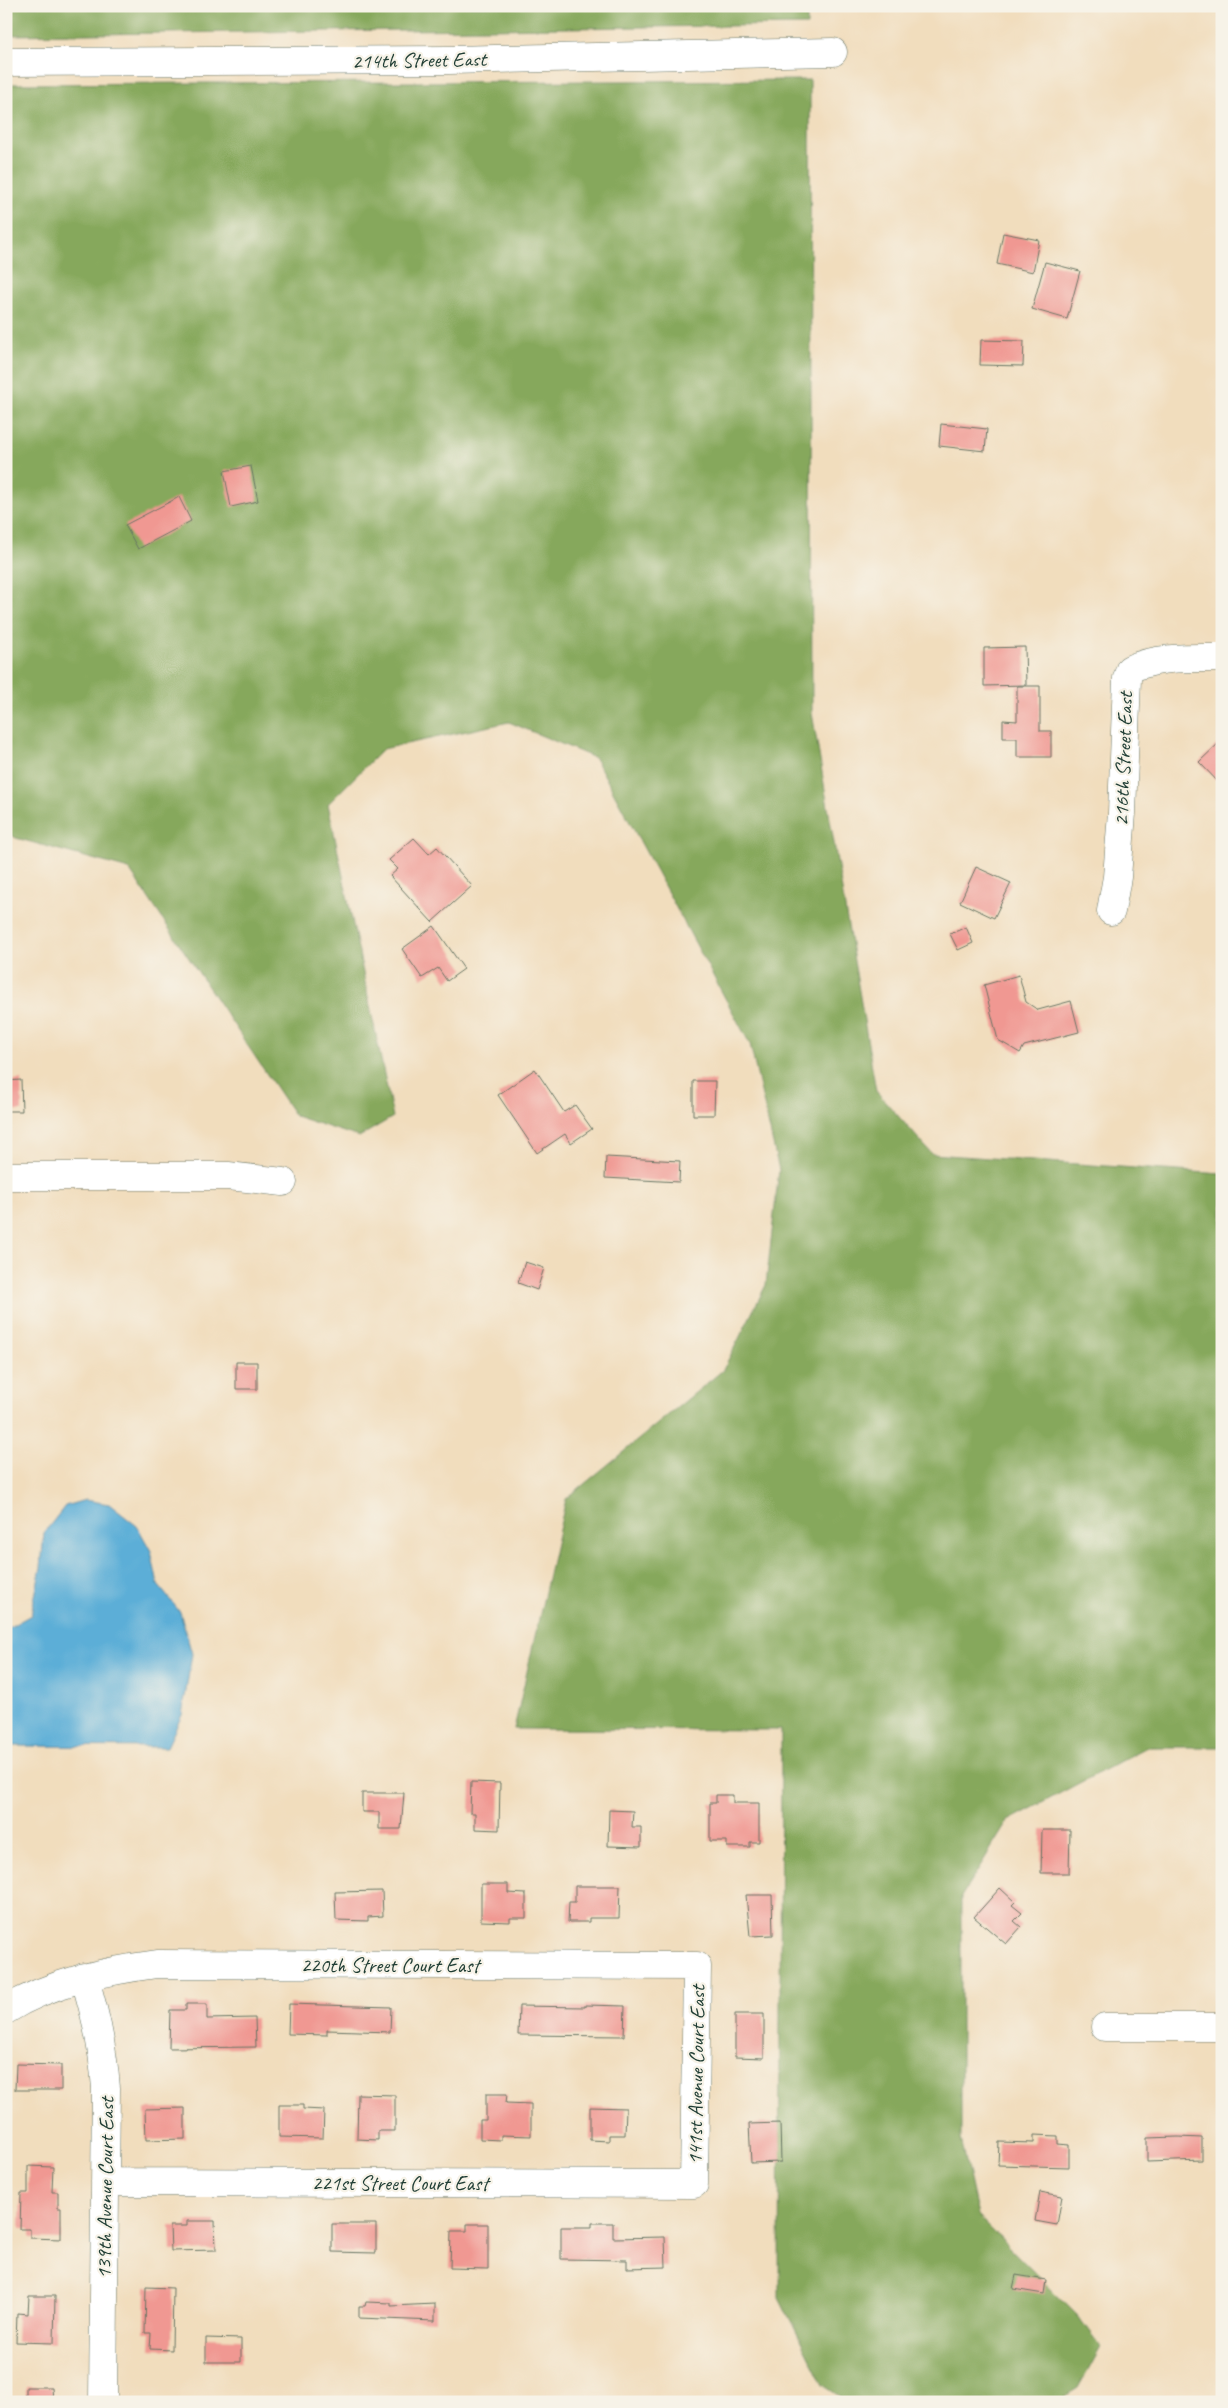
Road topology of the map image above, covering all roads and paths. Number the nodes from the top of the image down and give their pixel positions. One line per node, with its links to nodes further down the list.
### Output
1 (833, 52): 2 (street, 214th Street East)
2 (6, 62)
3 (1222, 658): 4 (street, 216th Street East)
4 (1112, 911)
5 (6, 1176): 6 (street)
6 (282, 1182)
7 (697, 1966): 8 (street, 220th Street Court East); 13 (street, 141st Avenue Court East)
8 (84, 1977): 9 (street, 220th Street Court East); 12 (street, 139th Avenue Court East)
9 (6, 2010)
10 (1105, 2027): 11 (street)
11 (1222, 2027)
12 (106, 2182): 13 (street, 221st Street Court East); 14 (street, 139th Avenue Court East)
13 (694, 2184)
14 (103, 2402)

